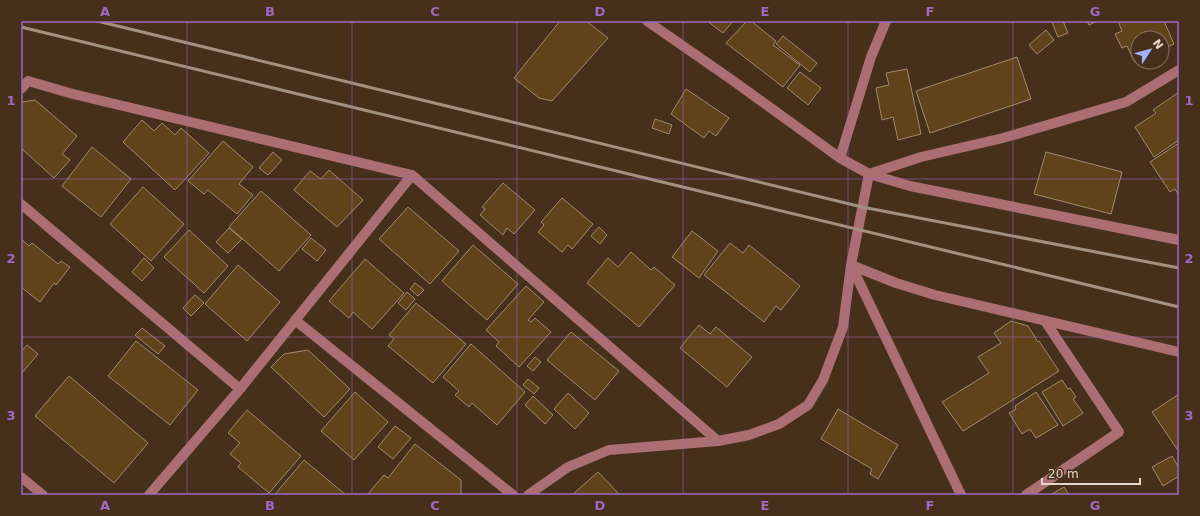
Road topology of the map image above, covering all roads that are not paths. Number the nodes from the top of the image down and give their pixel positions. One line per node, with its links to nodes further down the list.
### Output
1 (647, 21): 5 (street)
2 (886, 21): 5 (street)
3 (1179, 70): 6 (street)
4 (21, 89): 7 (street)
5 (840, 158): 6 (street)
6 (869, 174): 9 (street); 10 (street)
7 (412, 175): 11 (street); 15 (street)
8 (21, 204): 14 (street)
9 (1179, 240)
10 (851, 264): 12 (street); 15 (street); 21 (street)
11 (295, 320): 14 (street); 19 (street)
12 (1045, 321): 13 (street); 22 (street)
13 (1179, 352)
14 (240, 389): 18 (street)
15 (718, 441): 20 (street)
16 (21, 477): 17 (street)
17 (43, 495)
18 (149, 495)
19 (513, 495)
20 (528, 495)
21 (961, 495)
22 (1026, 495)

